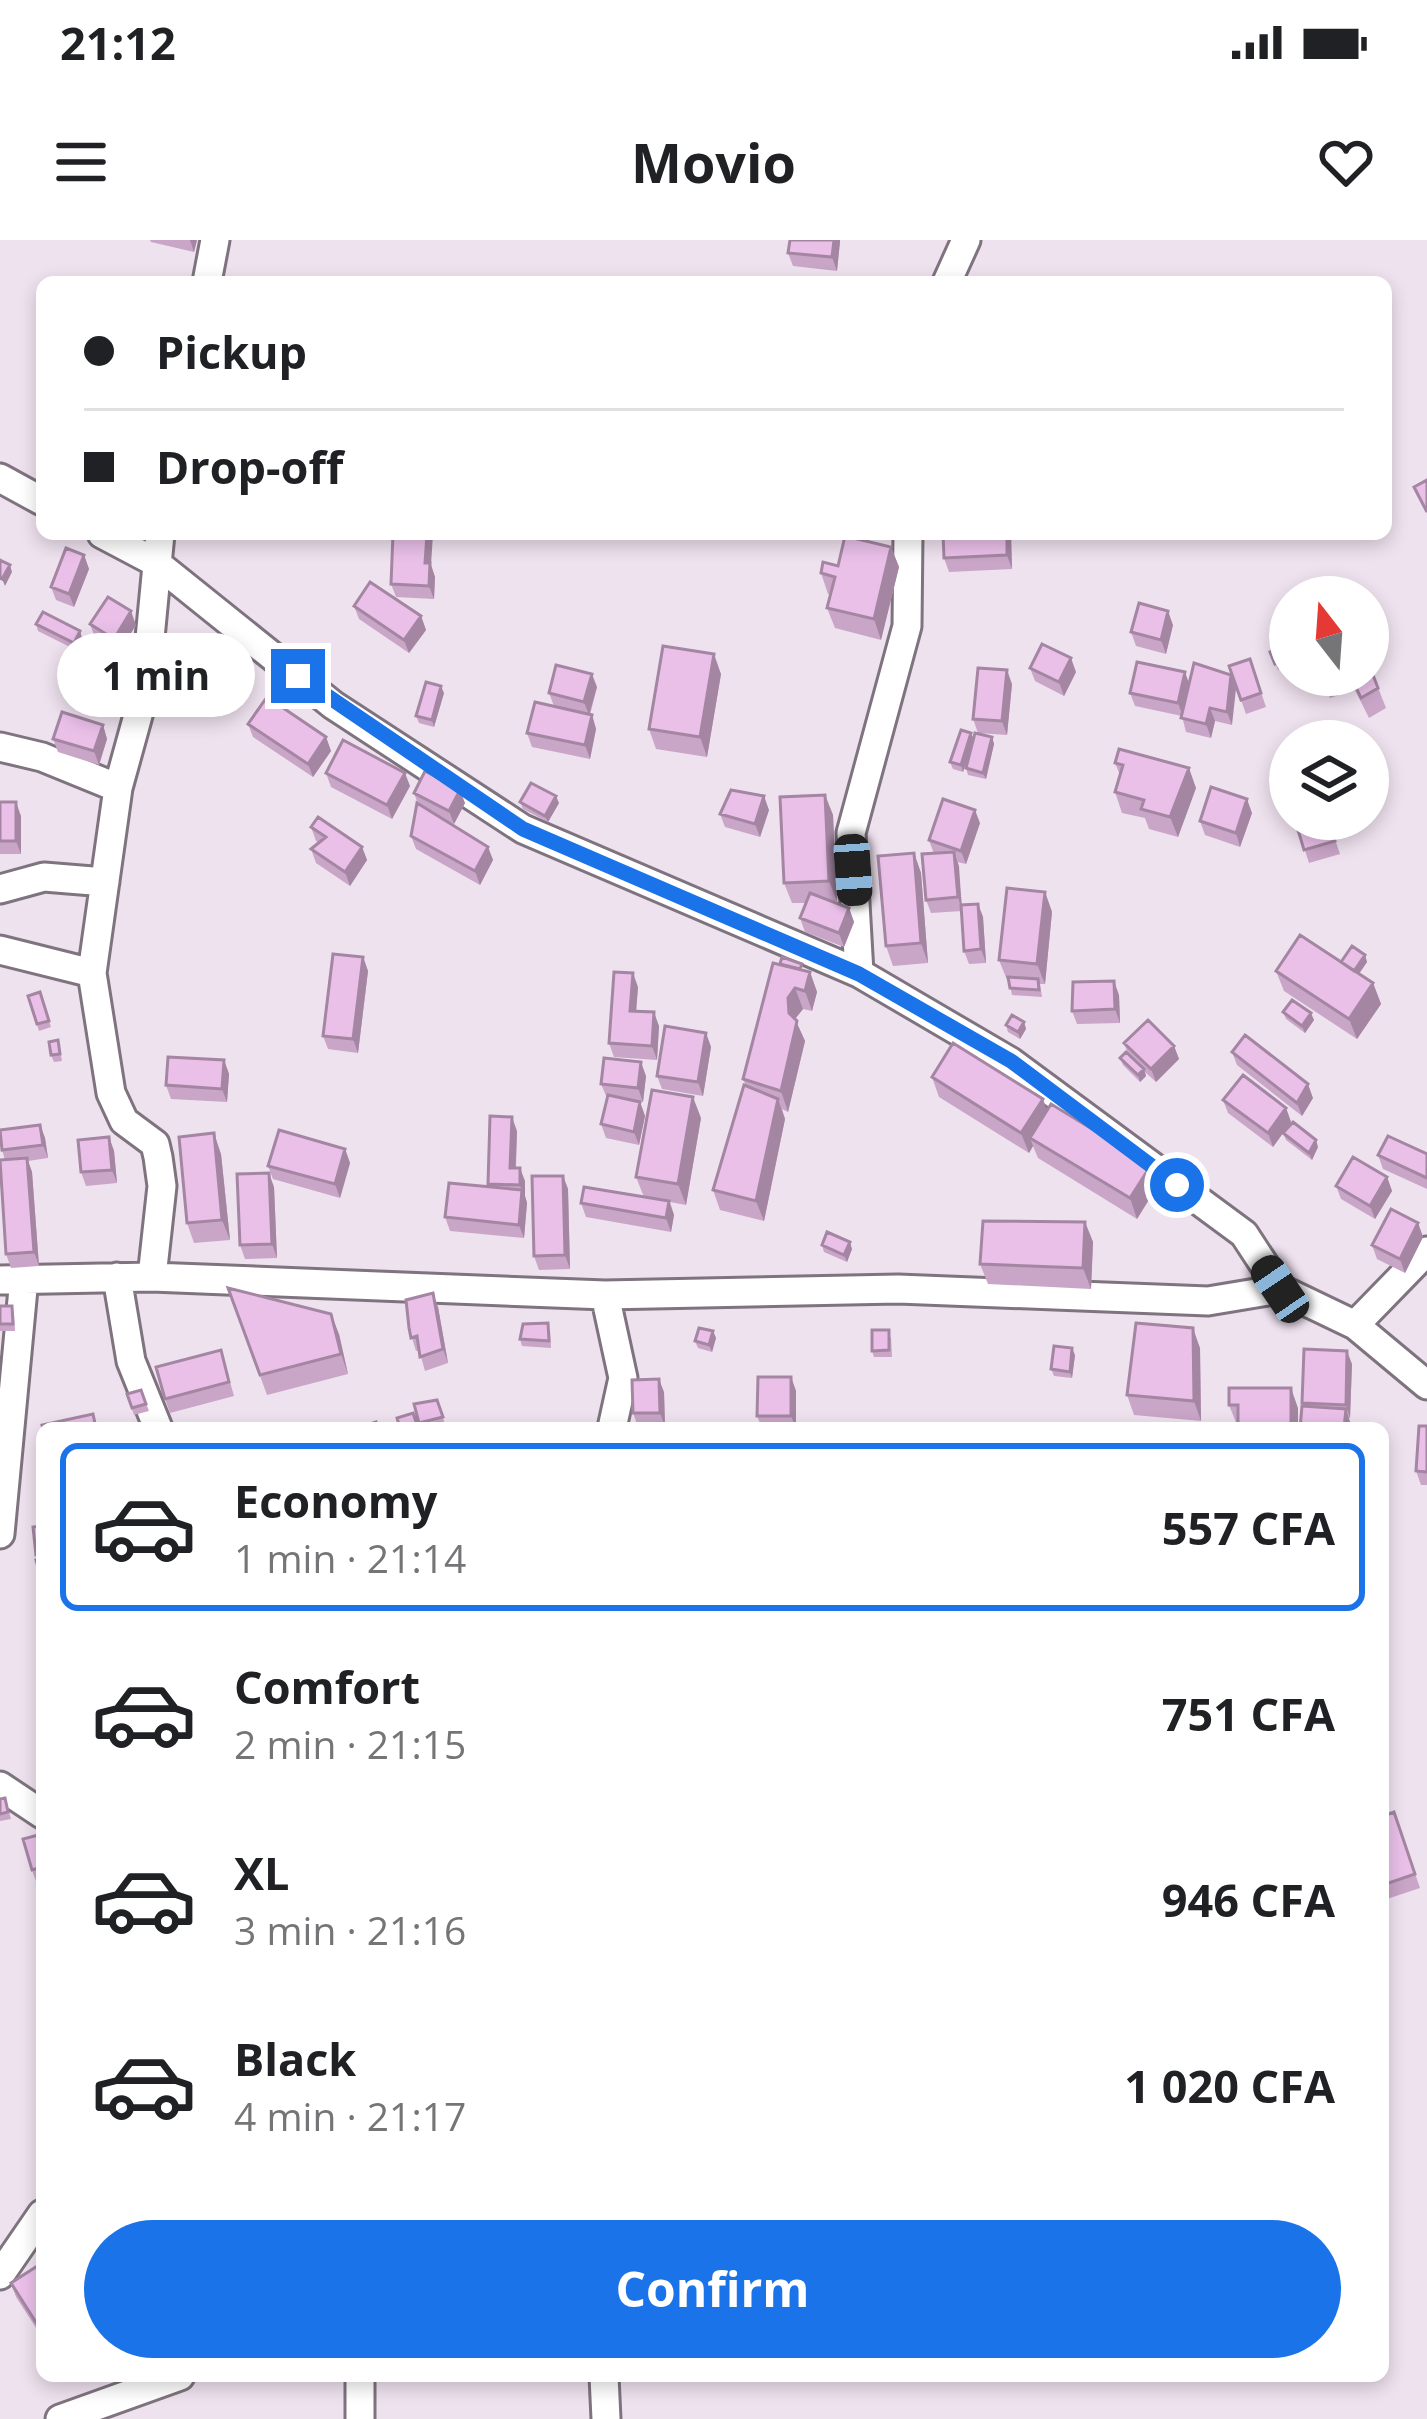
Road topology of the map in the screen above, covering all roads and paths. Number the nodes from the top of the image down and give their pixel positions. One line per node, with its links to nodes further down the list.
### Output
1 (215, 240): 3 (street)
2 (966, 240): 4 (street)
3 (208, 276)
4 (949, 276)
5 (0, 478): 6 (street)
6 (36, 498)
7 (113, 540): 10 (street)
8 (159, 540): 10 (street)
9 (908, 540): 17 (street)
10 (155, 562): 12 (street); 17 (street)
11 (0, 747): 12 (street)
12 (118, 788): 13 (street)
13 (105, 883): 14 (street); 16 (street)
14 (0, 889)
15 (0, 950): 16 (street)
16 (92, 973): 20 (street)
17 (859, 974): 22 (street)
18 (1427, 1252): 24 (street)
19 (116, 1277): 20 (street); 21 (street); 26 (street)
20 (152, 1277): 23 (street)
21 (12, 1279): 28 (street)
22 (1280, 1289): 23 (street); 24 (street)
23 (605, 1295): 27 (street)
24 (1355, 1325): 25 (street)
25 (1427, 1385)
26 (156, 1422)
27 (614, 1422)
28 (0, 1534)
29 (0, 1786): 30 (street)
30 (36, 1810)
31 (36, 2220): 32 (street)
32 (0, 2275)
33 (163, 2382): 36 (street)
34 (360, 2382): 37 (street)
35 (604, 2382): 38 (street)
36 (60, 2419)
37 (360, 2419)
38 (606, 2419)

